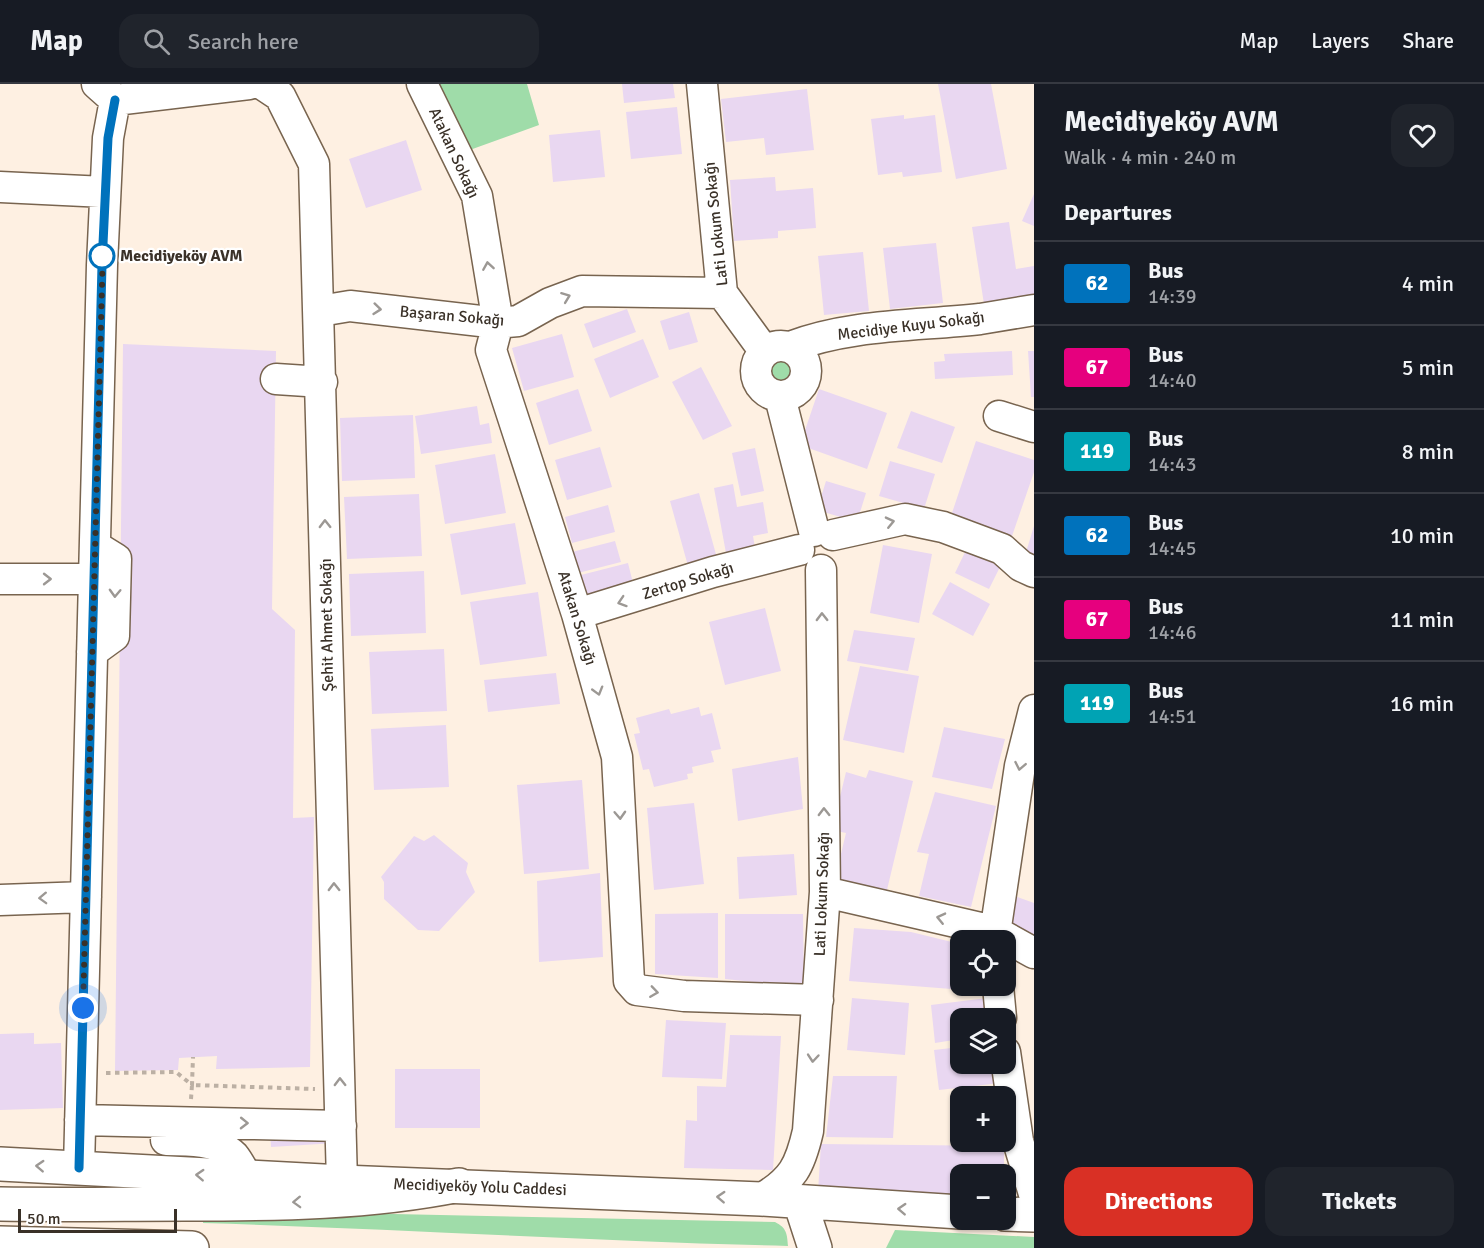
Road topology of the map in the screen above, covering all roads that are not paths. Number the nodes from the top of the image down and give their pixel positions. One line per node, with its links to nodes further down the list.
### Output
1 (249, 84): 5 (street)
2 (262, 84): 10 (street, Şehit Ahmet Sokağı)
3 (422, 84): 11 (street, Atakan Sokağı, one-way to 3)
4 (702, 84): 8 (street, Lati Lokum Sokağı)
5 (106, 92): 7 (street)
6 (0, 187): 7 (street)
7 (105, 192): 19 (street)
8 (723, 293): 11 (street, Başaran Sokağı, one-way to 8); 12 (street, Lati Lokum Sokağı)
9 (1034, 310): 12 (street, Mecidiye Kuyu Sokağı)
10 (320, 311): 11 (street, Başaran Sokağı, one-way to 11); 14 (street, Şehit Ahmet Sokağı)
11 (498, 323): 23 (street, Atakan Sokağı)
12 (777, 350): 15 (street); 15 (street)
13 (276, 379): 14 (street)
14 (321, 382): 35 (street, Şehit Ahmet Sokağı, one-way to 14)
15 (780, 396): 18 (street)
16 (999, 416): 17 (street)
17 (1034, 428)
18 (816, 539): 20 (street, Zertop Sokağı, one-way to 20); 23 (street, Zertop Sokağı, one-way to 23); 26 (street, Lati Lokum Sokağı, one-way to 18)
19 (95, 546): 22 (street); 24 (street, one-way to 24)
20 (1034, 572)
21 (0, 579): 22 (street, one-way to 22)
22 (94, 579): 24 (street)
23 (577, 614): 33 (street, Atakan Sokağı, one-way to 33)
24 (92, 652): 27 (street)
25 (1034, 710): 30 (street, one-way to 30)
26 (825, 892): 29 (street, one-way to 26); 33 (street, Lati Lokum Sokağı)
27 (86, 897): 28 (street, one-way to 28); 36 (street)
28 (0, 900)
29 (971, 930)
30 (995, 930)
31 (1016, 945): 32 (street)
32 (1034, 953)
33 (818, 1000): 41 (street, Lati Lokum Sokağı, one-way to 41)
34 (1007, 1074): 40 (street)
35 (341, 1126): 36 (street, one-way to 35); 38 (street, Şehit Ahmet Sokağı)
36 (80, 1143): 37 (main road, Mecidiyeköy Yolu Caddesi, one-way to 37); 38 (main road, Mecidiyeköy Yolu Caddesi, one-way to 36)
37 (0, 1164)
38 (342, 1182): 39 (main road, Mecidiyeköy Yolu Caddesi)
39 (459, 1185): 41 (main road, Mecidiyeköy Yolu Caddesi, one-way to 39); 43 (main road, one-way to 43)
40 (1034, 1194)
41 (761, 1199): 42 (main road, Mecidiyeköy Yolu Caddesi)
42 (800, 1202): 44 (main road, Mecidiyeköy Yolu Caddesi, one-way to 42); 49 (main road)
43 (0, 1204)
44 (950, 1211)
45 (1016, 1214): 46 (main road)
46 (1034, 1215)
47 (0, 1243): 48 (main road)
48 (192, 1248)
49 (815, 1248)

